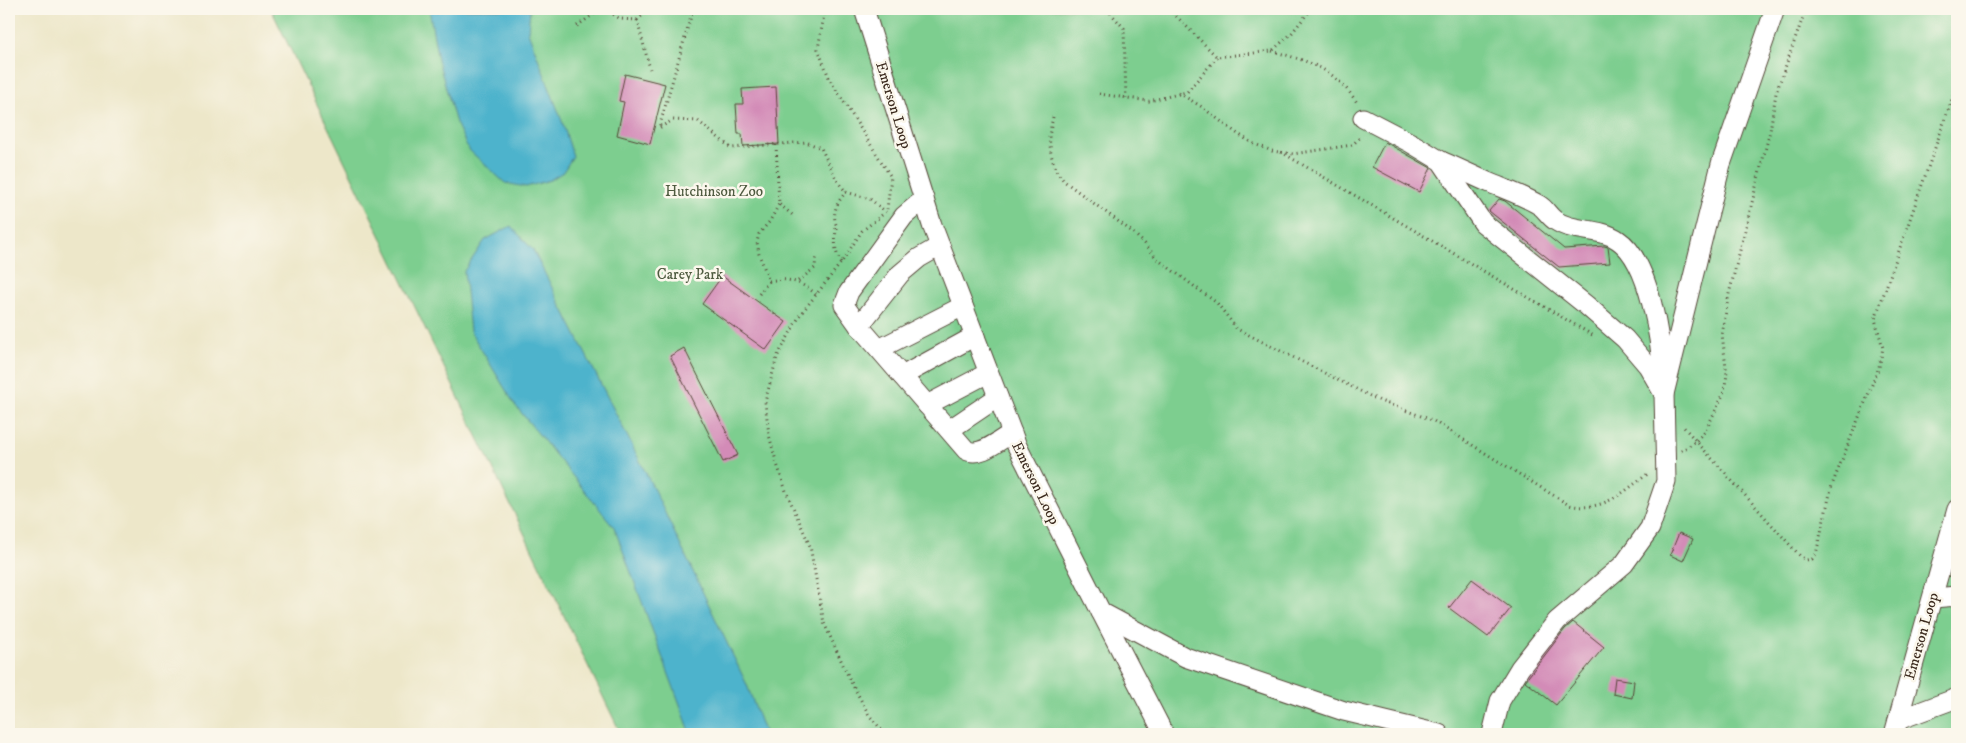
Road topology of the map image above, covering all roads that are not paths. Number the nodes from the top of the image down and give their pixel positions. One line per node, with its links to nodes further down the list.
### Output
1 (864, 9): 5 (street, Emerson Loop)
2 (1775, 9): 14 (street)
3 (1363, 118): 4 (street)
4 (1441, 161): 14 (street); 14 (street)
5 (924, 200): 6 (street, Emerson Loop); 8 (street)
6 (940, 246): 7 (street, Emerson Loop); 8 (street)
7 (963, 306): 9 (street, Emerson Loop); 10 (street)
8 (859, 326): 10 (street)
9 (974, 336): 11 (street, Emerson Loop); 12 (street)
10 (879, 349): 12 (street)
11 (988, 373): 13 (street, Emerson Loop); 15 (street)
12 (902, 376): 15 (street)
13 (998, 396): 16 (street); 17 (street, Emerson Loop)
14 (1664, 400): 26 (street)
15 (928, 405): 16 (street)
16 (949, 430): 17 (street)
17 (1012, 433): 21 (street, Emerson Loop)
18 (1957, 509): 20 (street, Emerson Loop)
19 (1957, 596): 20 (street)
20 (1933, 598): 23 (street, Emerson Loop)
21 (1101, 612): 24 (street, Emerson Loop); 25 (street)
22 (1957, 698): 23 (street)
23 (1896, 727)
24 (1164, 734)
25 (1440, 734)
26 (1492, 734)

